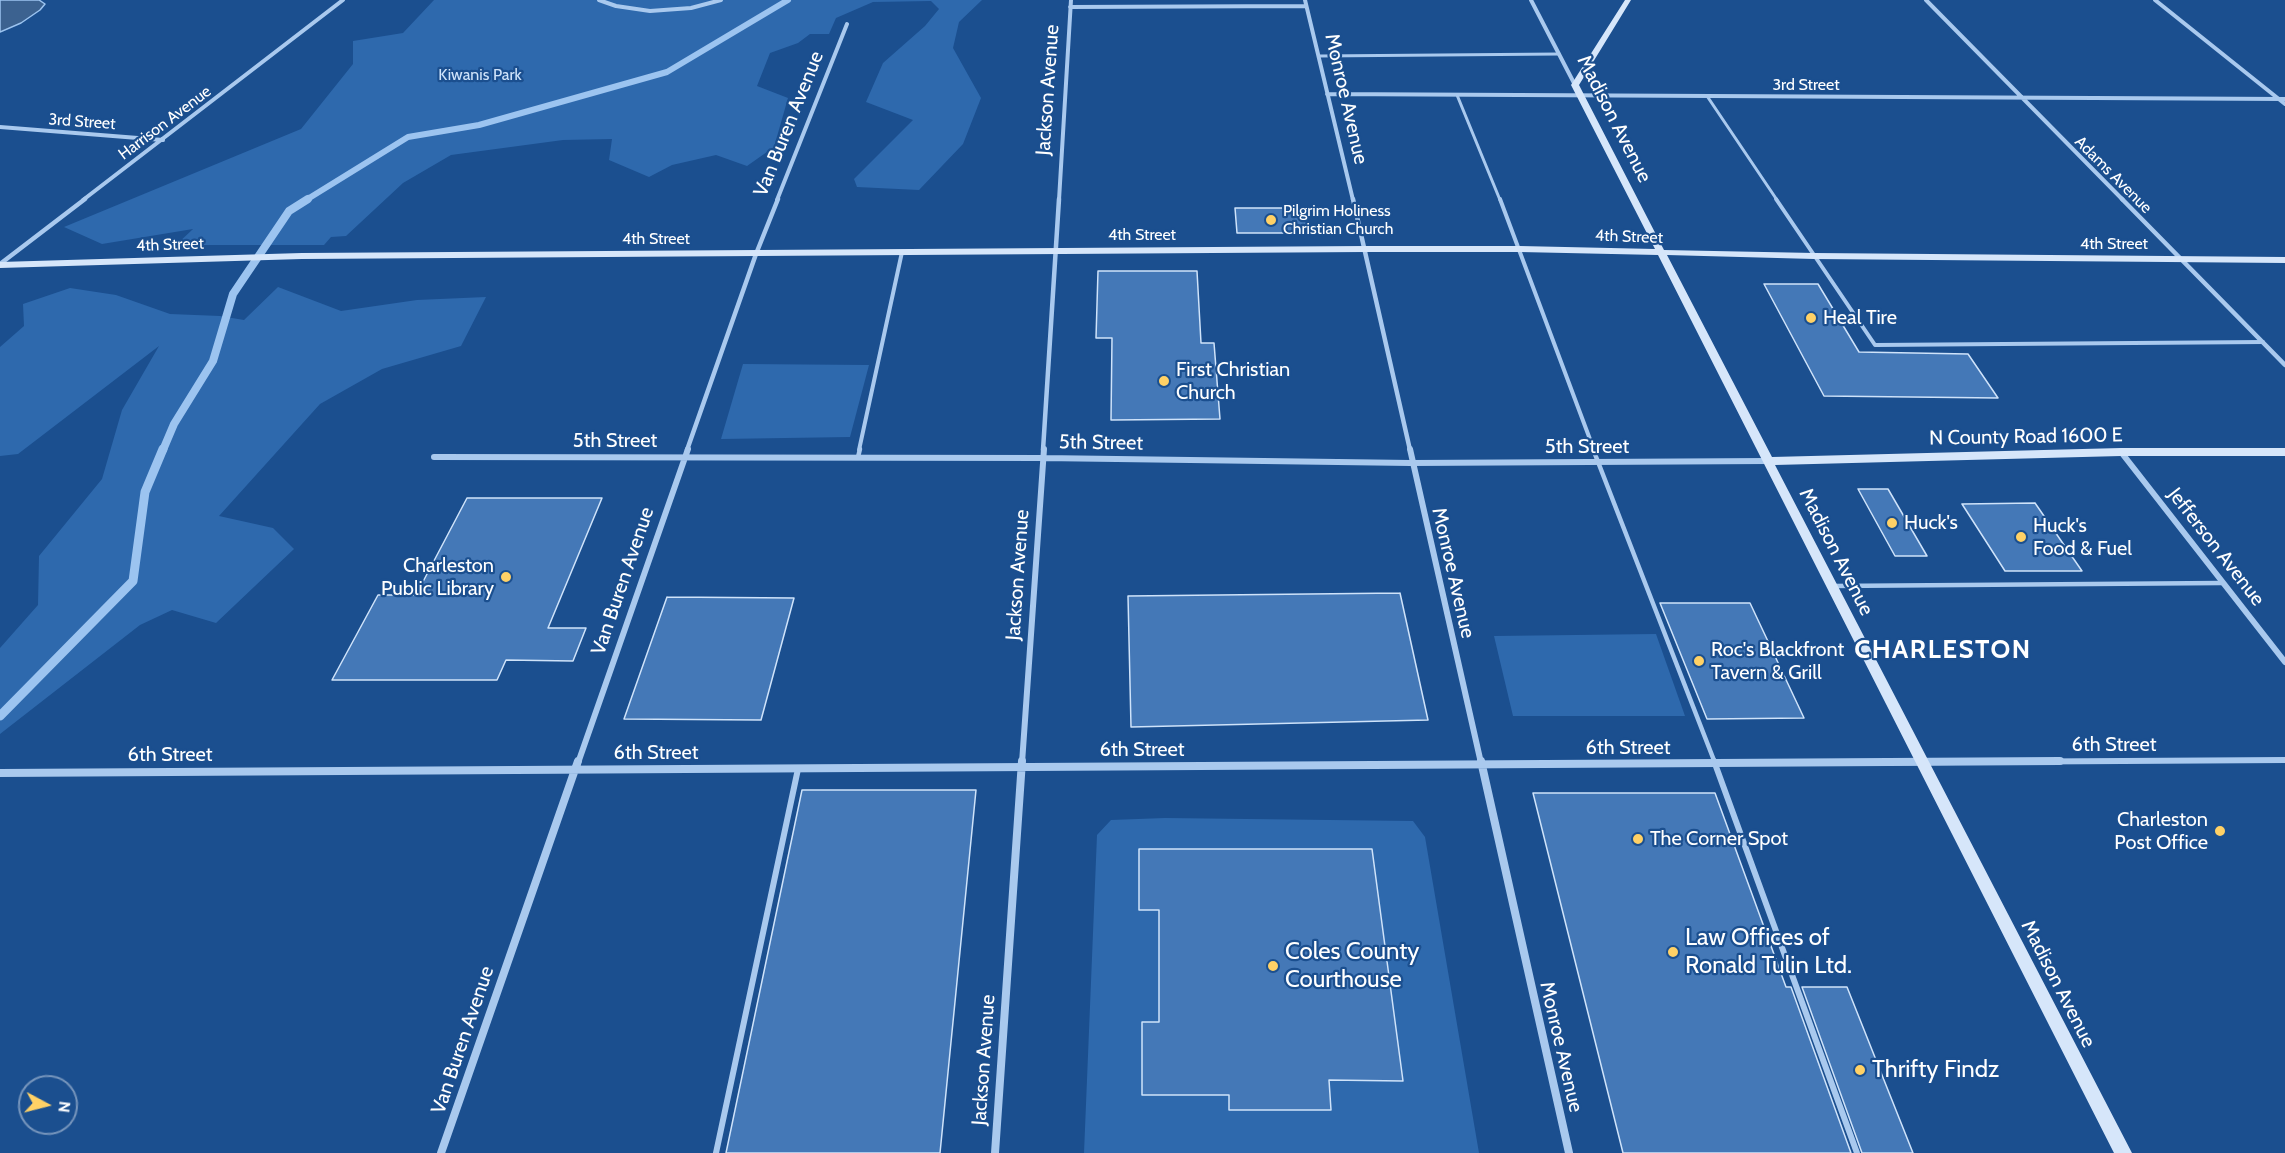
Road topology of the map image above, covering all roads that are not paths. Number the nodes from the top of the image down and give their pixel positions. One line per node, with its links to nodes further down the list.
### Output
1 (343, 0): 21 (street, Harrison Avenue)
2 (599, 0): 3 (street)
3 (721, 0)
4 (1531, 0): 11 (street, Madison Avenue)
5 (1628, 0): 13 (street)
6 (1926, 0): 18 (street, Adams Avenue)
7 (2155, 0): 19 (street)
8 (1306, 3): 9 (street); 12 (street, Monroe Avenue)
9 (1070, 4): 24 (street, Jackson Avenue)
10 (847, 24): 26 (street, Van Buren Avenue)
11 (1559, 54): 12 (lane); 13 (street, Madison Avenue)
12 (1320, 56): 14 (street, Monroe Avenue)
13 (1575, 85): 16 (street, Madison Avenue)
14 (1327, 94): 15 (street, 3rd Street); 22 (street, Monroe Avenue)
15 (1457, 95): 16 (street, 3rd Street); 23 (lane)
16 (1580, 96): 17 (street, 3rd Street); 27 (street, Madison Avenue)
17 (1707, 96): 18 (street, 3rd Street); 28 (lane)
18 (2021, 98): 19 (street, 3rd Street); 29 (street, Adams Avenue)
19 (2283, 101)
20 (0, 127): 21 (street, 3rd Street)
21 (163, 140): 31 (street, Harrison Avenue)
22 (1365, 249): 23 (street, 4th Street); 24 (street, 4th Street); 42 (street, Monroe Avenue)
23 (1520, 249): 27 (street, 4th Street); 41 (lane)
24 (1054, 251): 25 (street, 4th Street); 39 (street, Jackson Avenue)
25 (902, 252): 26 (street, 4th Street); 38 (lane)
26 (756, 254): 31 (street, 4th Street); 36 (street, Van Buren Avenue)
27 (1660, 254): 28 (street, 4th Street); 40 (street, Madison Avenue)
28 (1814, 256): 29 (street, 4th Street); 32 (lane)
29 (2179, 259): 30 (street, 4th Street); 32 (street, Adams Avenue)
30 (2285, 260)
31 (0, 265)
32 (2263, 342): 33 (street, Adams Avenue)
33 (2285, 365)
34 (2121, 452): 35 (street, N County Road 1600 E); 40 (street, N County Road 1600 E); 43 (street, Jefferson Avenue)
35 (2285, 452)
36 (685, 456): 37 (street, 5th Street); 38 (street, 5th Street); 52 (street, Van Buren Avenue)
37 (434, 457)
38 (858, 457): 39 (street, 5th Street)
39 (1043, 458): 42 (street, 5th Street); 50 (street, Jackson Avenue)
40 (1768, 461): 41 (street, 5th Street); 44 (street, Madison Avenue)
41 (1598, 462): 42 (street, 5th Street); 48 (lane)
42 (1411, 463): 49 (street, Monroe Avenue)
43 (2222, 583): 44 (lane); 45 (street, Jefferson Avenue)
44 (1832, 586): 47 (street, Madison Avenue)
45 (2285, 662)
46 (2285, 760): 47 (street, 6th Street)
47 (1922, 762): 48 (street, 6th Street); 59 (street, Madison Avenue)
48 (1715, 764): 49 (street, 6th Street); 58 (lane)
49 (1480, 765): 50 (street, 6th Street); 57 (street, Monroe Avenue)
50 (1020, 767): 51 (street, 6th Street); 56 (street, Jackson Avenue)
51 (798, 769): 52 (street, 6th Street); 55 (lane)
52 (575, 770): 53 (street, 6th Street); 54 (street, Van Buren Avenue)
53 (0, 773)
54 (441, 1153)
55 (716, 1153)
56 (995, 1153)
57 (1569, 1153)
58 (1857, 1153)
59 (2123, 1153)

